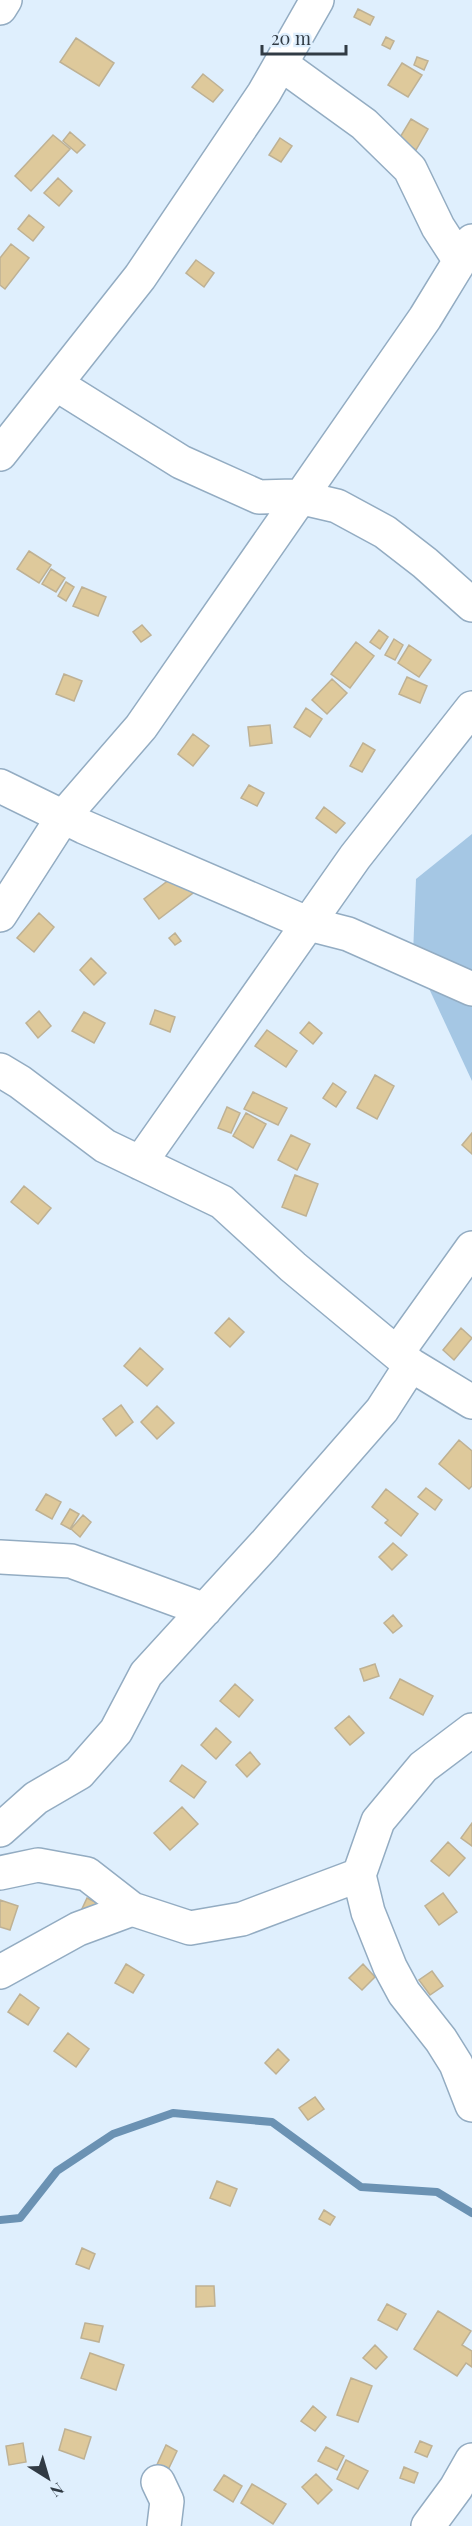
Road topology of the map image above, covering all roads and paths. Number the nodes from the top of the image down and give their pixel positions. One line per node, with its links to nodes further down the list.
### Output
1 (5, 0): 3 (street)
2 (317, 0): 4 (street)
3 (0, 8)
4 (281, 64): 5 (street); 6 (street)
5 (466, 251): 8 (street)
6 (56, 384): 7 (street); 8 (street)
7 (0, 454)
8 (301, 497): 9 (street); 12 (street)
9 (472, 605)
10 (472, 708): 14 (street)
11 (0, 786): 12 (street)
12 (63, 817): 13 (street); 14 (street)
13 (0, 915)
14 (309, 924): 15 (street); 17 (street)
15 (472, 989)
16 (0, 1070): 17 (street)
17 (140, 1163): 19 (street)
18 (472, 1248): 19 (street)
19 (404, 1359): 20 (street); 22 (street)
20 (472, 1402)
21 (0, 1557): 22 (street)
22 (205, 1610): 24 (street)
23 (472, 1730): 26 (street)
24 (0, 1830)
25 (0, 1873): 27 (street)
26 (359, 1875): 27 (street); 29 (street)
27 (132, 1909): 28 (street)
28 (0, 1972)
29 (472, 2105)
30 (472, 2460): 33 (street)
31 (158, 2482): 32 (street)
32 (164, 2526)
33 (428, 2526)

